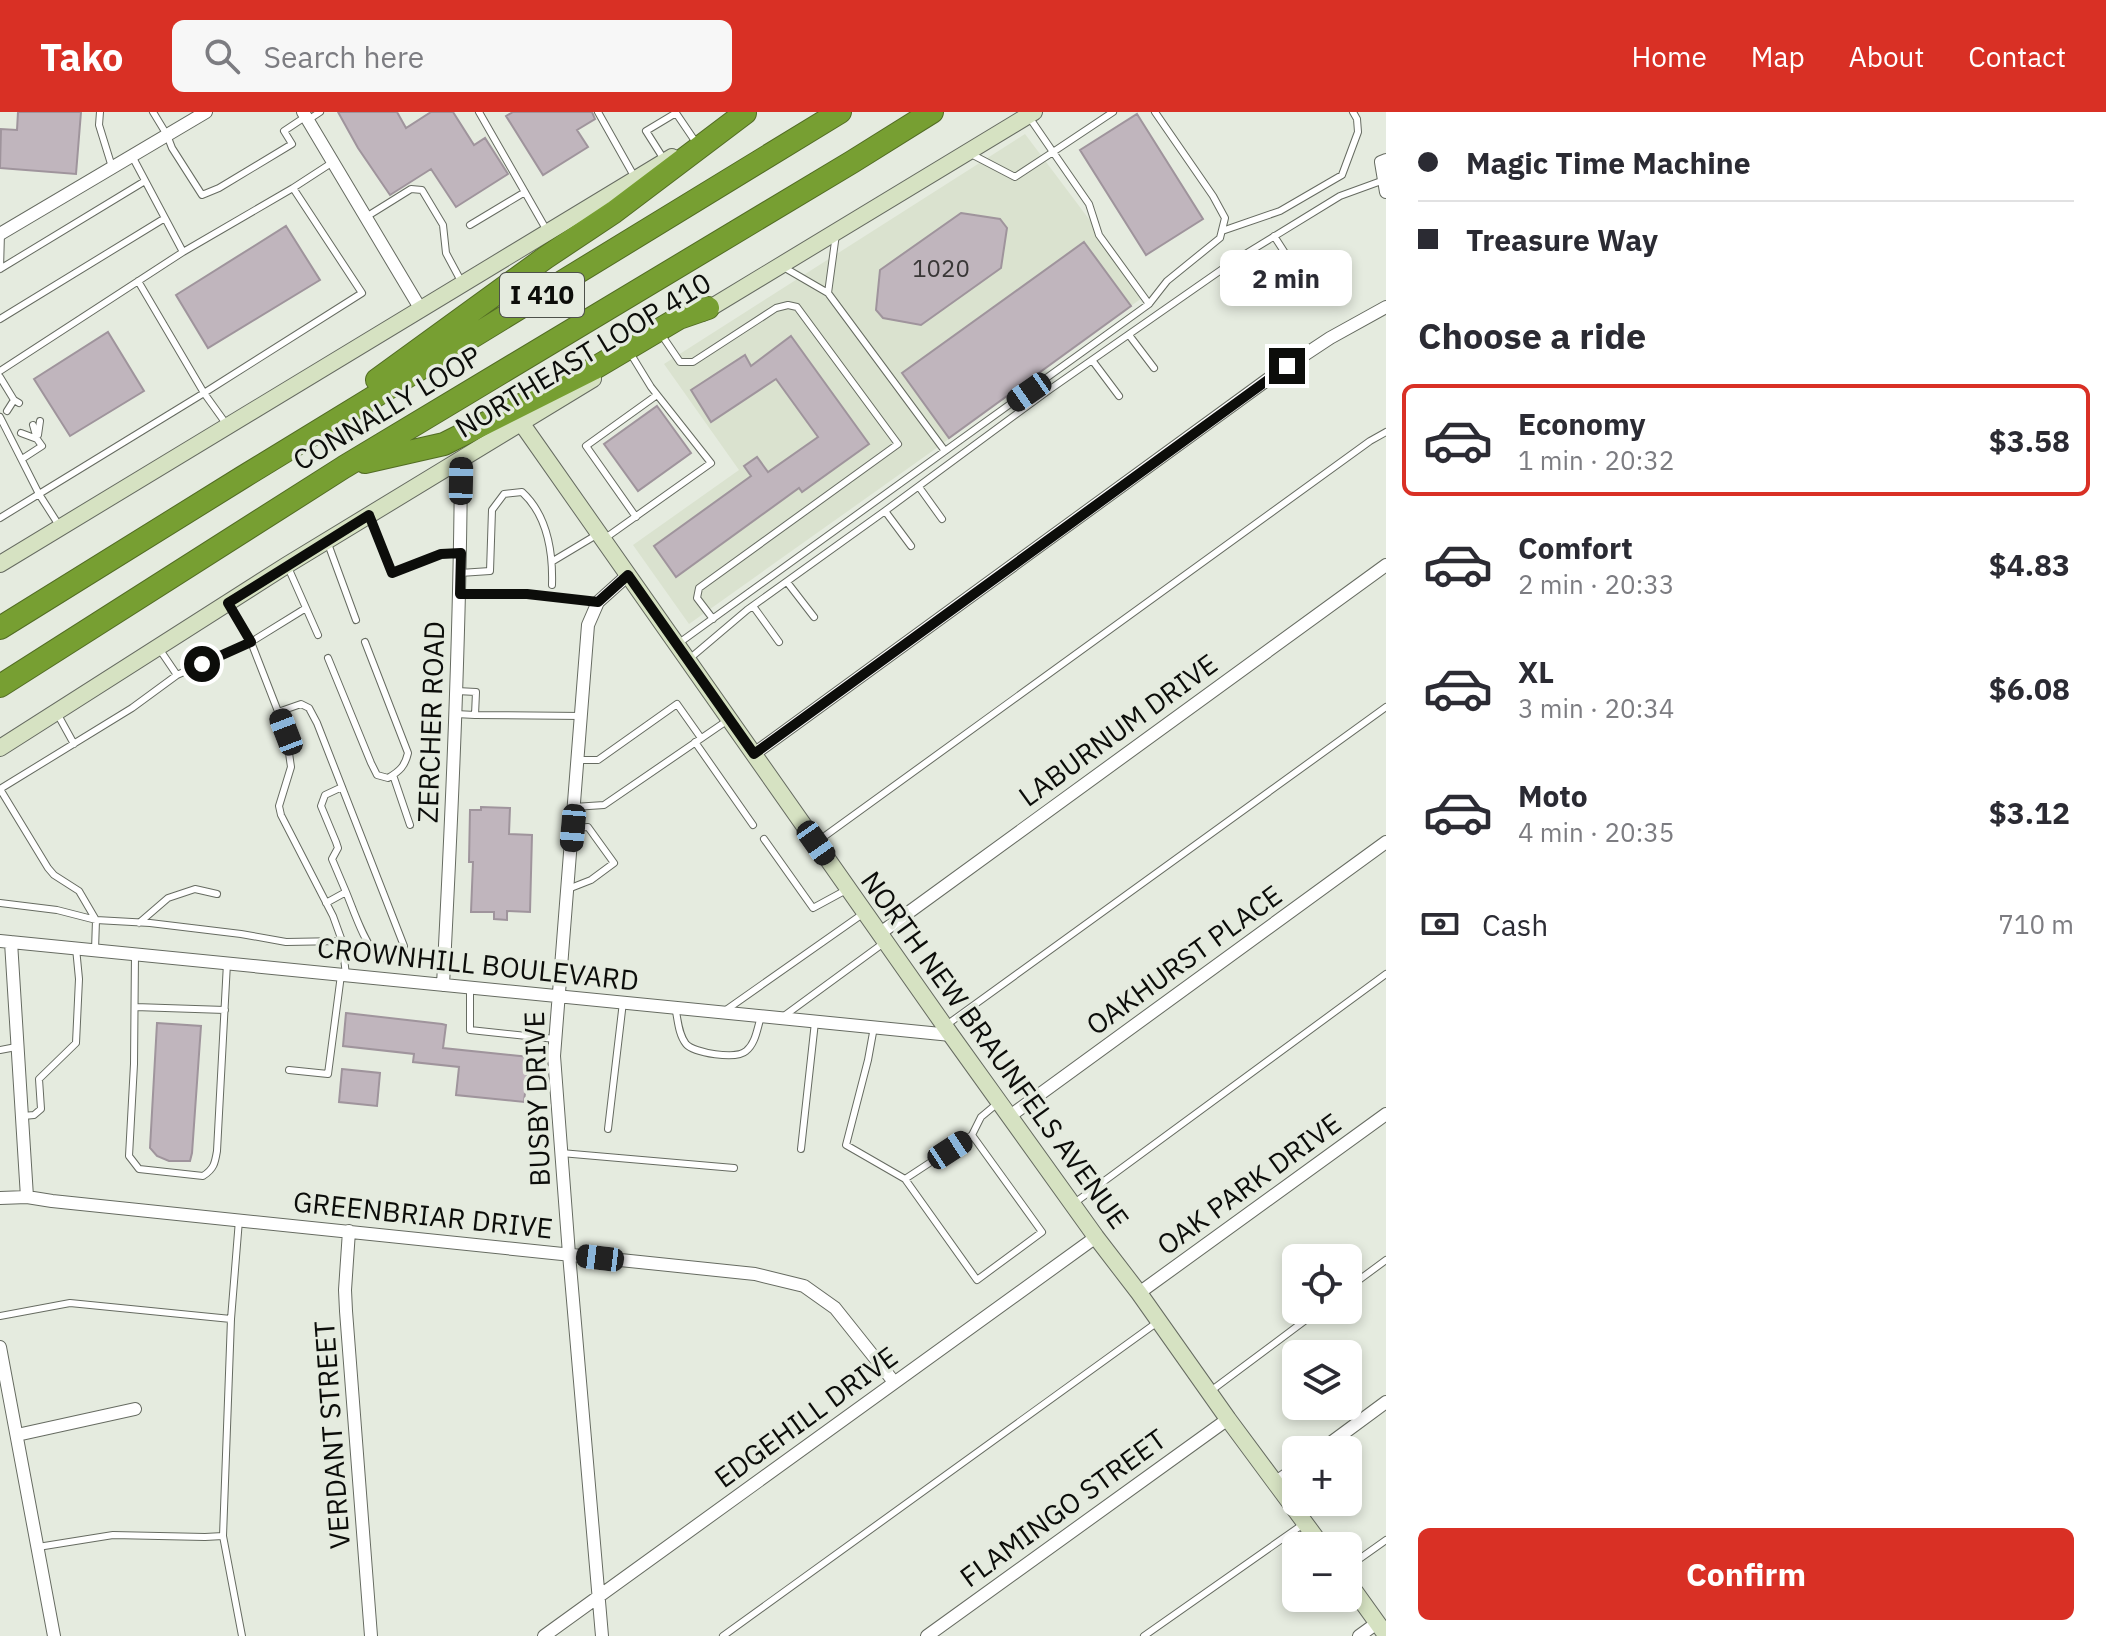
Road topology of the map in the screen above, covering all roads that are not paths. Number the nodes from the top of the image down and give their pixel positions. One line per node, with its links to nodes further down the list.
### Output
1 (100, 112): 23 (lane)
2 (153, 112): 15 (lane)
3 (206, 112): 15 (street)
4 (320, 112): 14 (lane)
5 (479, 112): 28 (lane)
6 (598, 112): 24 (lane)
7 (745, 112): 16 (highway)
8 (840, 112): 71 (highway, CONNALLY LOOP / I 410)
9 (932, 112): 70 (highway, CONNALLY LOOP / I 410)
10 (1113, 112): 18 (lane)
11 (1155, 112): 32 (lane)
12 (1353, 112): 32 (lane)
13 (1031, 114): 17 (main road, NORTHEAST LOOP 410); 18 (lane)
14 (306, 116): 15 (lane); 22 (street)
15 (167, 135): 19 (street)
16 (697, 145): 21 (main road); 21 (lane); 71 (highway)
17 (968, 152): 18 (lane); 34 (main road, NORTHEAST LOOP 410)
18 (1053, 152): 45 (lane)
19 (132, 156): 23 (street); 25 (lane)
20 (1386, 160): 26 (street)
21 (665, 161): 24 (main road)
22 (333, 162): 27 (lane); 29 (street)
23 (112, 167): 35 (street)
24 (636, 179): 33 (main road)
25 (145, 181): 30 (lane); 35 (lane)
26 (1385, 186): 36 (lane)
27 (293, 188): 37 (lane); 56 (lane)
28 (525, 192): 31 (lane); 33 (lane)
29 (366, 217): 42 (lane); 47 (street)
30 (165, 218): 37 (lane); 49 (lane)
31 (470, 225)
32 (1221, 231): 45 (lane)
33 (548, 233): 42 (main road)
34 (837, 233): 39 (main road, NORTHEAST LOOP 410); 43 (lane)
35 (0, 234)
36 (1274, 236): 38 (lane); 40 (lane)
37 (183, 252): 41 (lane)
38 (1234, 261): 44 (lane); 50 (lane)
39 (782, 266): 43 (lane); 48 (main road, NORTHEAST LOOP 410)
40 (1296, 270)
41 (138, 281): 55 (lane); 56 (lane)
42 (462, 282): 47 (main road)
43 (828, 293): 67 (lane)
44 (1259, 297)
45 (1149, 304): 67 (lane)
46 (1386, 307): 122 (street)
47 (420, 308): 63 (main road)
48 (708, 308): 51 (main road, NORTHEAST LOOP 410); 70 (highway)
49 (0, 319)
50 (1129, 335): 53 (lane); 54 (lane)
51 (663, 337): 52 (main road, NORTHEAST LOOP 410); 98 (lane)
52 (632, 356): 57 (lane); 62 (main road, NORTHEAST LOOP 410)
53 (1092, 360): 58 (lane); 72 (lane)
54 (1154, 368)
55 (0, 374): 59 (lane)
56 (204, 393): 63 (lane); 73 (lane)
57 (657, 395): 76 (lane); 76 (lane)
58 (1119, 396)
59 (15, 404)
60 (0, 417): 68 (lane)
61 (36, 423): 66 (lane)
62 (522, 424): 69 (main road, NORTHEAST LOOP 410); 80 (main road, NORTH NEW BRAUNFELS AVENUE)
63 (227, 425): 79 (main road)
64 (24, 432): 66 (lane)
65 (1386, 432): 132 (lane)
66 (37, 439): 68 (lane)
67 (945, 451): 98 (lane)
68 (22, 459): 73 (lane)
69 (461, 459): 75 (main road, NORTHEAST LOOP 410); 83 (street, ZERCHER ROAD)
70 (344, 467): 110 (highway, CONNALLY LOOP / I 410)
71 (243, 477): 100 (highway, CONNALLY LOOP / I 410)
72 (919, 487): 74 (lane); 78 (lane)
73 (39, 494): 77 (lane); 79 (lane)
74 (885, 511): 82 (lane); 90 (lane)
75 (369, 515): 81 (main road, NORTHEAST LOOP 410); 83 (lane)
76 (636, 517): 80 (lane)
77 (0, 518)
78 (942, 519)
79 (60, 527): 85 (main road)
80 (602, 536): 84 (lane); 89 (main road, NORTH NEW BRAUNFELS AVENUE)
81 (327, 541): 86 (main road, NORTHEAST LOOP 410); 99 (lane)
82 (911, 546)
83 (461, 553): 88 (street, ZERCHER ROAD)
84 (553, 561): 88 (lane); 91 (lane)
85 (0, 564)
86 (287, 565): 94 (main road, NORTHEAST LOOP 410); 96 (lane)
87 (1386, 565): 142 (street, LABURNUM DRIVE)
88 (460, 573): 92 (street, ZERCHER ROAD)
89 (628, 575): 93 (street); 105 (main road, NORTH NEW BRAUNFELS AVENUE)
90 (787, 582): 95 (lane); 97 (lane)
91 (552, 585)
92 (460, 594): 93 (lane); 111 (street, ZERCHER ROAD)
93 (598, 602): 117 (street, BUSBY DRIVE)
94 (228, 603): 102 (lane); 106 (main road, NORTHEAST LOOP 410)
95 (753, 606): 104 (lane); 108 (lane)
96 (306, 608): 101 (lane); 102 (lane)
97 (814, 617)
98 (713, 619): 105 (lane)
99 (356, 620)
100 (0, 628)
101 (318, 635)
102 (251, 642): 109 (lane); 114 (lane)
103 (365, 642): 124 (lane)
104 (779, 642)
105 (677, 644): 108 (main road, NORTH NEW BRAUNFELS AVENUE)
106 (158, 647): 109 (lane); 113 (main road, NORTHEAST LOOP 410)
107 (328, 658): 124 (lane)
108 (688, 660): 118 (main road, NORTH NEW BRAUNFELS AVENUE)
109 (177, 675): 120 (lane)
110 (0, 686)
111 (457, 691): 115 (street, ZERCHER ROAD); 116 (lane)
112 (1386, 707): 163 (lane)
113 (56, 712): 120 (lane); 121 (main road, NORTHEAST LOOP 410)
114 (278, 712): 125 (lane); 138 (lane)
115 (456, 714): 116 (lane); 151 (street, ZERCHER ROAD)
116 (475, 715): 117 (lane)
117 (582, 716): 123 (street, BUSBY DRIVE)
118 (729, 719): 119 (lane); 122 (main road, NORTH NEW BRAUNFELS AVENUE)
119 (698, 740): 123 (lane); 126 (lane); 128 (lane)
120 (74, 744): 140 (lane)
121 (0, 748)
122 (754, 754): 132 (main road, NORTH NEW BRAUNFELS AVENUE)
123 (578, 760): 126 (street, BUSBY DRIVE)
124 (393, 775): 127 (lane)
125 (342, 787): 135 (lane); 135 (lane)
126 (574, 807): 129 (street, BUSBY DRIVE)
127 (410, 825)
128 (753, 825)
129 (573, 828): 134 (street, BUSBY DRIVE); 134 (lane)
130 (764, 839): 133 (lane)
131 (1386, 842): 168 (street, OAKHURST PLACE)
132 (816, 843): 133 (main road, NORTH NEW BRAUNFELS AVENUE)
133 (848, 889): 139 (main road, NORTH NEW BRAUNFELS AVENUE)
134 (567, 890): 153 (street, BUSBY DRIVE)
135 (346, 892): 138 (lane)
136 (217, 894): 141 (lane)
137 (0, 903): 140 (lane)
138 (326, 903): 144 (lane)
139 (864, 913): 142 (main road, NORTH NEW BRAUNFELS AVENUE); 158 (lane)
140 (96, 920): 141 (lane); 146 (lane)
141 (139, 923): 144 (lane)
142 (882, 938): 160 (lane); 163 (main road, NORTH NEW BRAUNFELS AVENUE)
143 (6, 941): 145 (street, CROWNHILL BOULEVARD); 165 (street)
144 (342, 941): 150 (lane)
145 (76, 948): 146 (street, CROWNHILL BOULEVARD); 170 (lane)
146 (95, 950): 147 (street, CROWNHILL BOULEVARD)
147 (135, 954): 148 (street, CROWNHILL BOULEVARD); 155 (lane)
148 (227, 963): 150 (street, CROWNHILL BOULEVARD); 157 (lane)
149 (1386, 974): 179 (lane)
150 (343, 975): 151 (street, CROWNHILL BOULEVARD); 167 (lane)
151 (443, 985): 152 (street, CROWNHILL BOULEVARD)
152 (470, 987): 153 (street, CROWNHILL BOULEVARD); 164 (lane)
153 (558, 995): 154 (street, CROWNHILL BOULEVARD); 164 (street, BUSBY DRIVE)
154 (623, 1002): 156 (street, CROWNHILL BOULEVARD); 171 (lane)
155 (135, 1007): 157 (lane); 157 (lane)
156 (675, 1007): 158 (street, CROWNHILL BOULEVARD); 159 (lane)
157 (225, 1010)
158 (723, 1012): 159 (street, CROWNHILL BOULEVARD)
159 (761, 1016): 160 (street, CROWNHILL BOULEVARD)
160 (781, 1018): 161 (street, CROWNHILL BOULEVARD)
161 (815, 1022): 162 (street, CROWNHILL BOULEVARD); 173 (lane)
162 (874, 1027): 163 (street, CROWNHILL BOULEVARD); 176 (lane)
163 (948, 1031): 168 (main road, NORTH NEW BRAUNFELS AVENUE)
164 (555, 1039): 174 (street, BUSBY DRIVE)
165 (19, 1046): 166 (lane); 170 (street)
166 (0, 1050)
167 (289, 1070)
168 (1005, 1109): 172 (lane); 179 (main road, NORTH NEW BRAUNFELS AVENUE)
169 (1386, 1114): 186 (street, OAK PARK DRIVE)
170 (23, 1116): 177 (street)
171 (608, 1129)
172 (972, 1135): 176 (lane); 176 (lane)
173 (801, 1149)
174 (561, 1153): 175 (lane); 183 (street, BUSBY DRIVE)
175 (734, 1168)
176 (905, 1179)
177 (27, 1197): 178 (street, GREENBRIAR DRIVE); 180 (street, GREENBRIAR DRIVE)
178 (0, 1198)
179 (1073, 1205): 182 (main road, NORTH NEW BRAUNFELS AVENUE)
180 (239, 1220): 181 (street, GREENBRIAR DRIVE); 188 (lane)
181 (349, 1231): 183 (street, GREENBRIAR DRIVE); 212 (street, VERDANT STREET)
182 (1096, 1237): 186 (main road, NORTH NEW BRAUNFELS AVENUE); 192 (street, EDGEHILL DRIVE)
183 (569, 1254): 192 (street, GREENBRIAR DRIVE); 207 (street, BUSBY DRIVE)
184 (1386, 1260): 185 (lane)
185 (1362, 1278)
186 (1139, 1293): 189 (main road, NORTH NEW BRAUNFELS AVENUE)
187 (0, 1316): 188 (lane)
188 (231, 1319): 203 (lane)
189 (1159, 1321): 193 (main road, NORTH NEW BRAUNFELS AVENUE); 215 (lane)
190 (1300, 1324): 193 (lane)
191 (0, 1347): 197 (street)
192 (894, 1382): 207 (street, EDGEHILL DRIVE)
193 (1209, 1393): 196 (main road, NORTH NEW BRAUNFELS AVENUE)
194 (1386, 1402): 198 (street)
195 (135, 1409): 197 (street)
196 (1228, 1419): 200 (main road, NORTH NEW BRAUNFELS AVENUE); 216 (street, FLAMINGO STREET)
197 (17, 1435): 205 (street)
198 (1340, 1436)
199 (1282, 1478): 200 (street)
200 (1275, 1483): 201 (main road, NORTH NEW BRAUNFELS AVENUE)
201 (1305, 1523): 202 (main road, NORTH NEW BRAUNFELS AVENUE); 217 (lane)
202 (1312, 1532)
203 (223, 1536): 205 (lane); 211 (lane)
204 (1386, 1540): 206 (lane)
205 (38, 1547): 210 (street)
206 (1362, 1557)
207 (600, 1595): 213 (street, EDGEHILL DRIVE); 214 (street, BUSBY DRIVE)
208 (1362, 1601): 209 (main road)
209 (1382, 1629): 218 (street)
210 (54, 1636)
211 (242, 1636)
212 (371, 1636)
213 (544, 1636)
214 (602, 1636)
215 (723, 1636)
216 (927, 1636)
217 (1144, 1636)
218 (1359, 1636)

